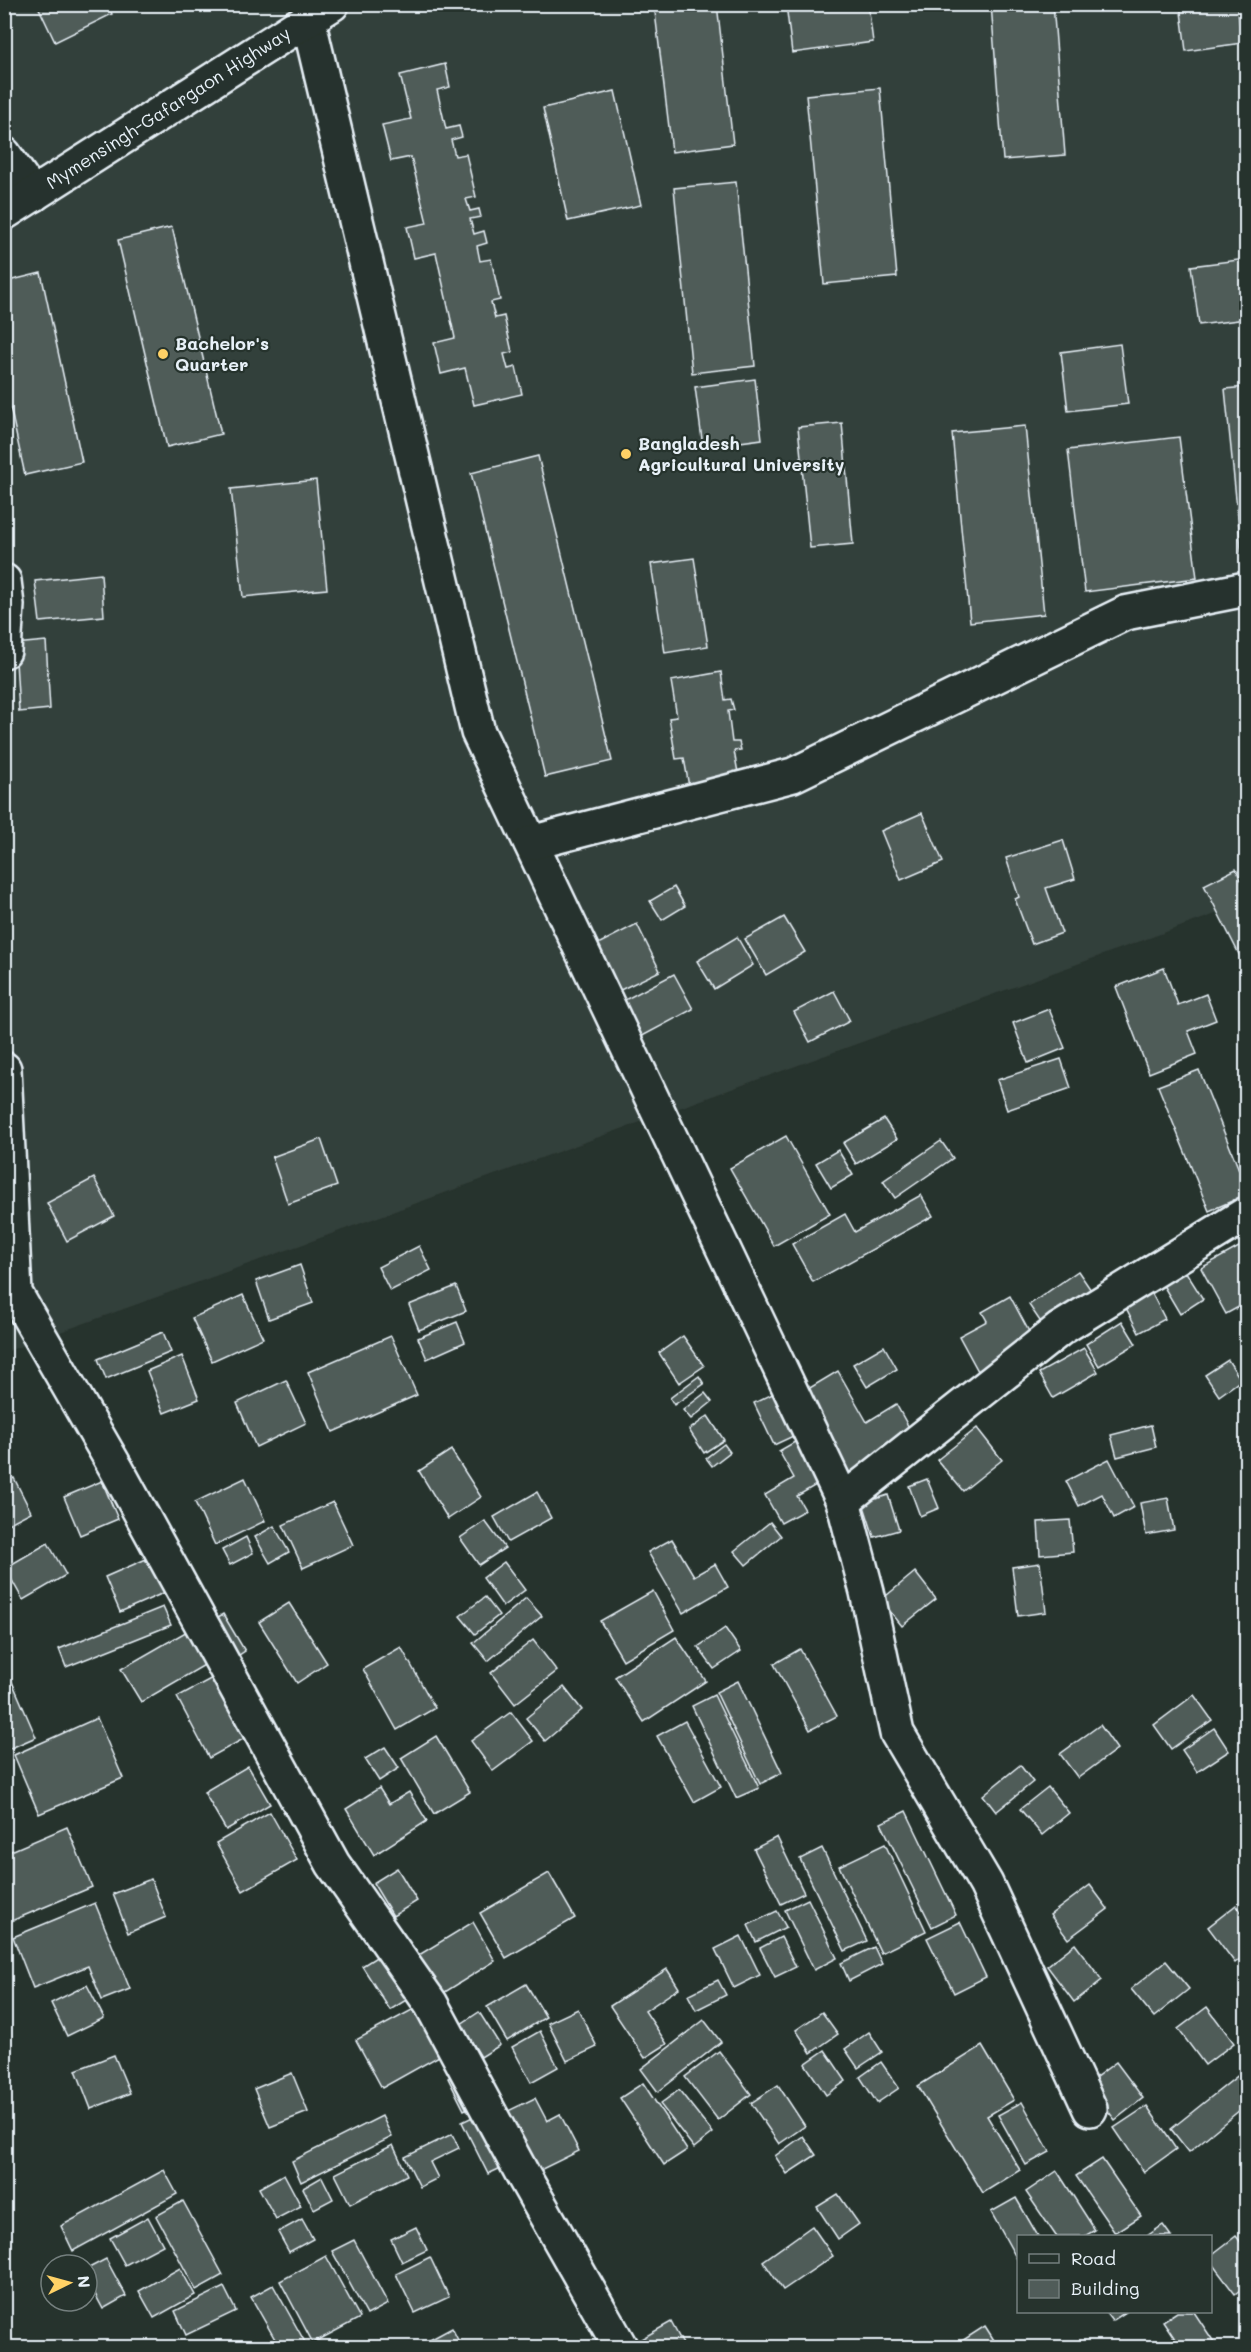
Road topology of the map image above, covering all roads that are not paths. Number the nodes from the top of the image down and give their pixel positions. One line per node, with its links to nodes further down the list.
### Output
1 (320, 12): 3 (street, Mymensingh-Gafargaon Highway); 8 (street)
2 (4, 154): 3 (street)
3 (33, 195): 4 (street, Mymensingh-Gafargaon Highway)
4 (4, 213)
5 (4, 581): 7 (street)
6 (1246, 589): 8 (street)
7 (4, 651)
8 (531, 843): 11 (street)
9 (4, 1069): 13 (street)
10 (1246, 1214): 11 (street)
11 (843, 1501): 12 (street)
12 (1090, 2109)
13 (621, 2348)

